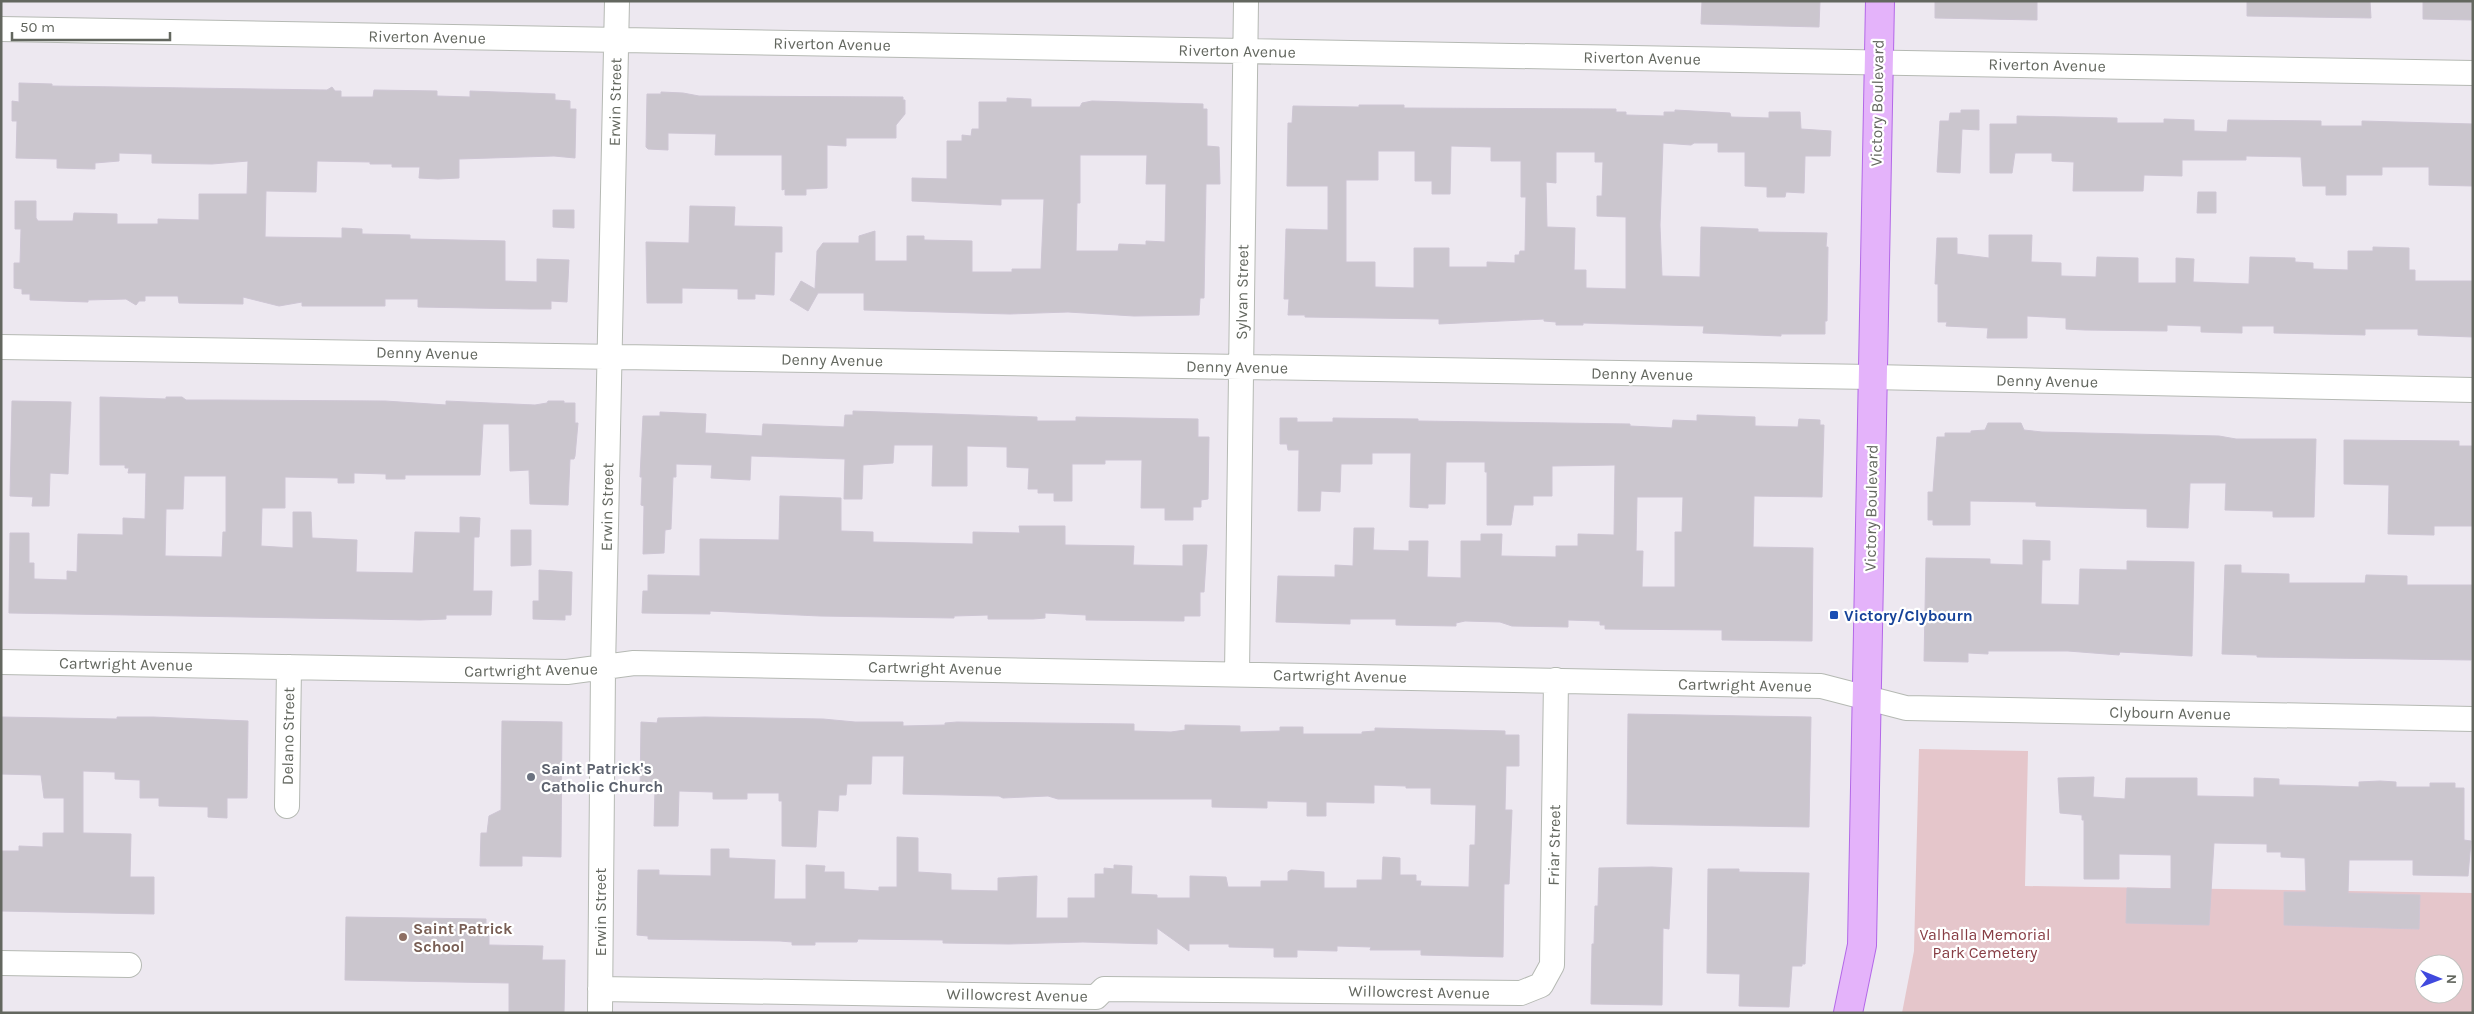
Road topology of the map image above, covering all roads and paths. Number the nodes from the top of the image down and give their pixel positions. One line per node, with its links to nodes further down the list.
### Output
1 (617, 1): 5 (street, Erwin Street)
2 (1246, 1): 6 (street, Sylvan Street)
3 (1880, 1): 7 (main road, Victory Boulevard)
4 (1, 29): 5 (street, Riverton Avenue)
5 (617, 40): 6 (street, Riverton Avenue); 10 (street, Erwin Street)
6 (1245, 51): 7 (street, Riverton Avenue); 11 (street, Sylvan Street)
7 (1878, 62): 8 (street, Riverton Avenue); 12 (main road, Victory Boulevard)
8 (2473, 73)
9 (1, 347): 10 (street, Denny Avenue)
10 (610, 356): 11 (street, Denny Avenue); 16 (street, Erwin Street)
11 (1241, 367): 12 (street, Denny Avenue); 17 (street, Sylvan Street)
12 (1872, 377): 13 (street, Denny Avenue); 19 (main road, Victory Boulevard)
13 (2473, 390)
14 (1, 662): 15 (street, Cartwright Avenue)
15 (289, 667): 16 (street, Cartwright Avenue); 21 (street, Delano Street)
16 (602, 669): 17 (street, Cartwright Avenue); 24 (street, Erwin Street)
17 (1237, 674): 18 (street, Cartwright Avenue)
18 (1556, 680): 19 (street, Cartwright Avenue); 25 (street, Friar Street)
19 (1868, 697): 20 (street, Clybourn Avenue); 27 (main road, Victory Boulevard)
20 (2473, 719)
21 (287, 806)
22 (1, 963): 23 (street)
23 (129, 965)
24 (600, 989): 25 (street, Willowcrest Avenue); 26 (street, Erwin Street)
25 (1521, 993)
26 (600, 1013)
27 (1848, 1013)

